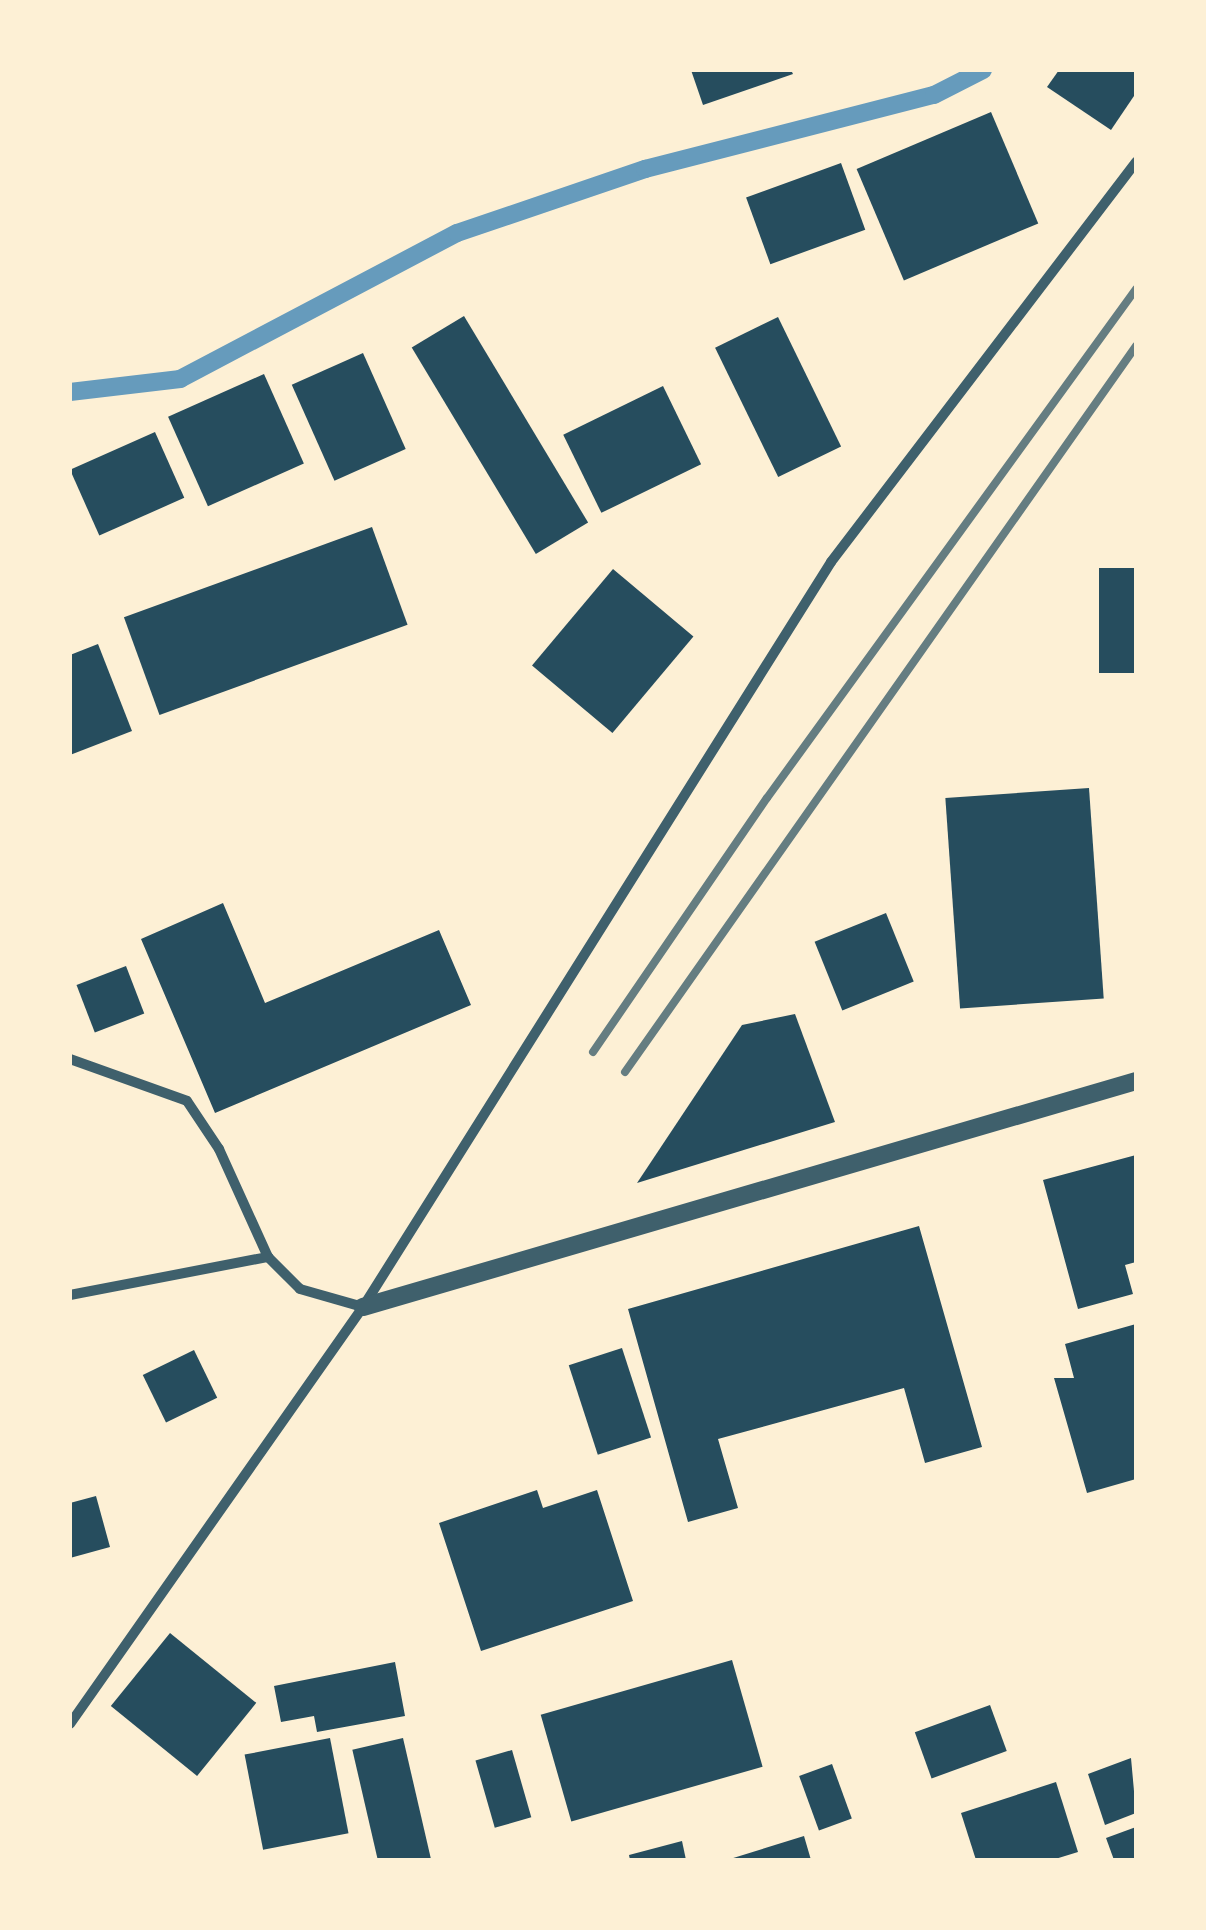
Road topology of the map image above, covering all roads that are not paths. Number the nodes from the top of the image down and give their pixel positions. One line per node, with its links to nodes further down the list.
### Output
1 (1136, 162): 6 (street)
2 (70, 1060): 4 (street)
3 (1136, 1081): 6 (street)
4 (268, 1257): 5 (street); 6 (street)
5 (70, 1296)
6 (363, 1307): 7 (street)
7 (70, 1724)

